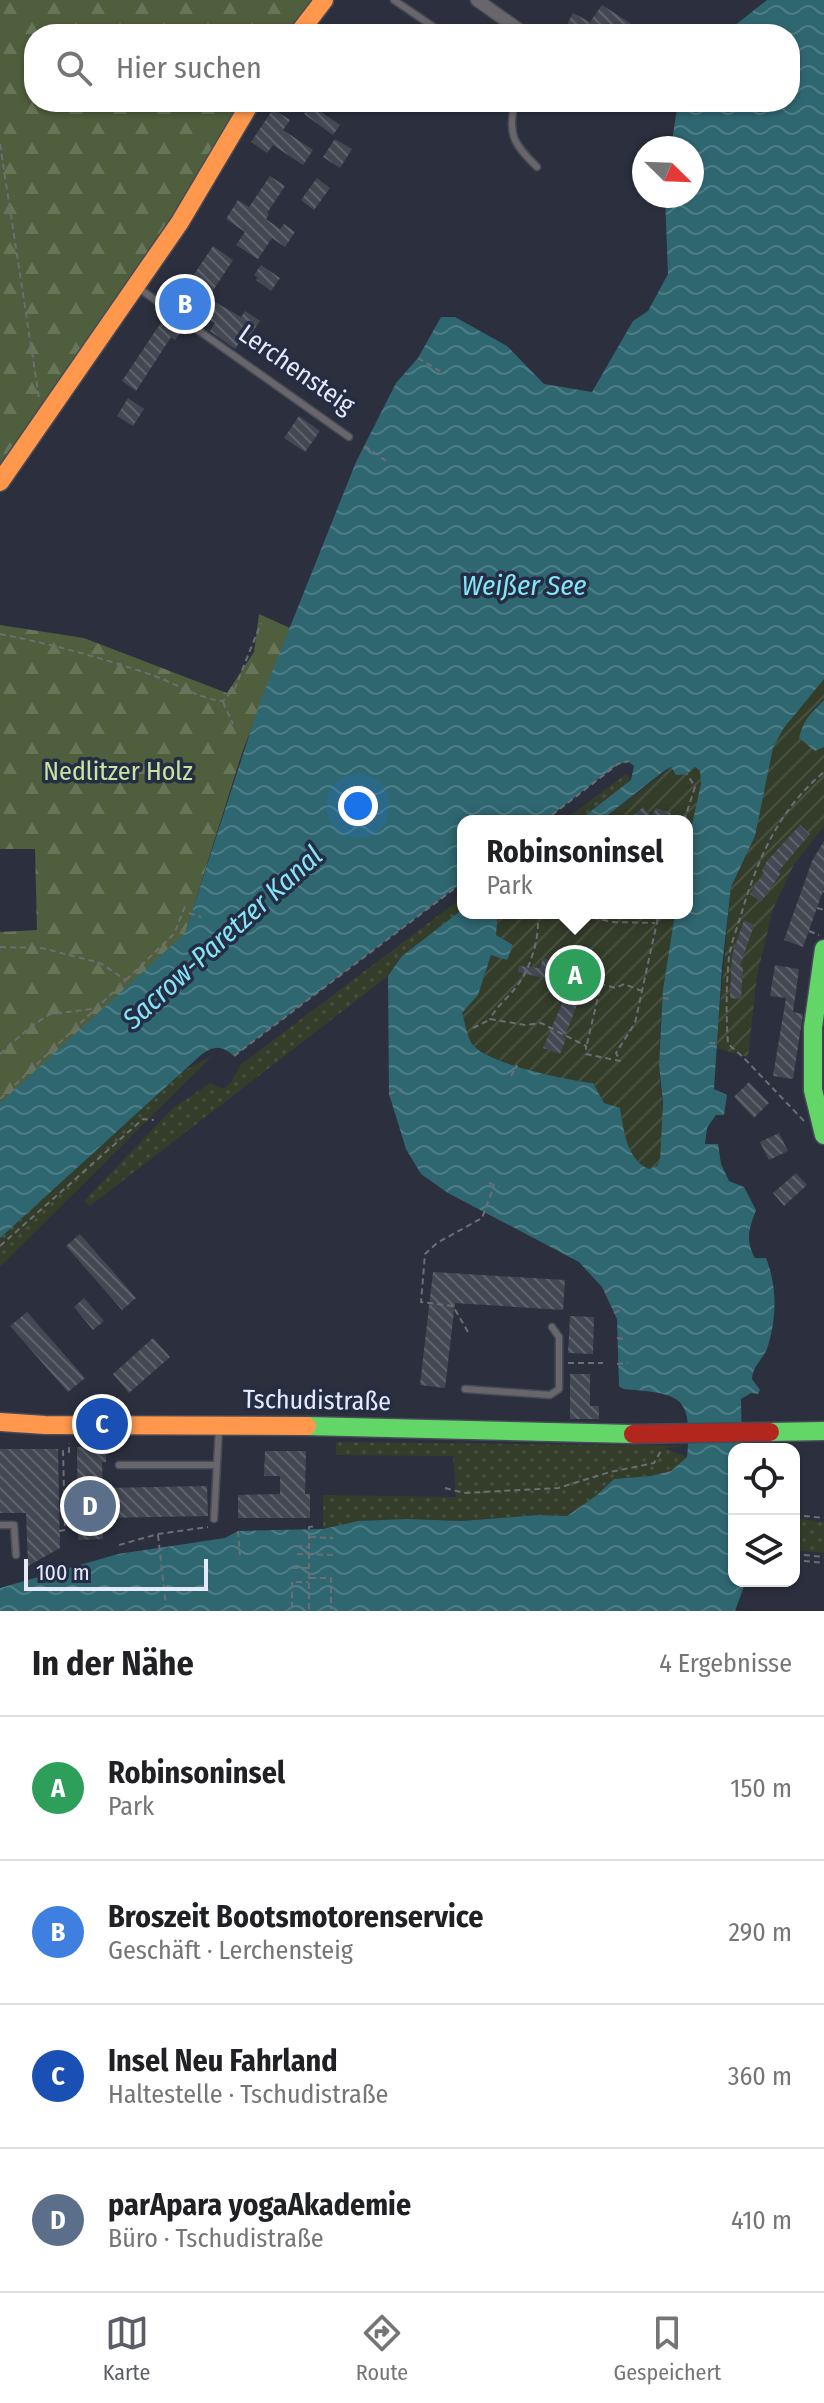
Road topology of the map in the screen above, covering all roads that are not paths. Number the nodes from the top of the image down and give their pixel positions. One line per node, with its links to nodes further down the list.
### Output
1 (324, 0): 4 (main road)
2 (394, 0): 5 (lane)
3 (477, 0): 6 (street)
4 (306, 24)
5 (429, 24)
6 (511, 24)
7 (245, 112): 10 (main road)
8 (514, 112): 9 (lane)
9 (537, 167)
10 (137, 287): 11 (lane, Lerchensteig); 12 (main road)
11 (349, 437)
12 (0, 482)
13 (824, 949): 14 (main road)
14 (824, 1135)
15 (552, 1327): 16 (lane)
16 (465, 1389)
17 (0, 1422): 18 (main road, Tschudistraße)
18 (219, 1424): 19 (main road, Tschudistraße, bridge); 21 (lane)
19 (824, 1431)
20 (119, 1465): 21 (lane)
21 (216, 1465): 22 (lane)
22 (214, 1519)
23 (0, 1525): 24 (lane)
24 (16, 1555)

